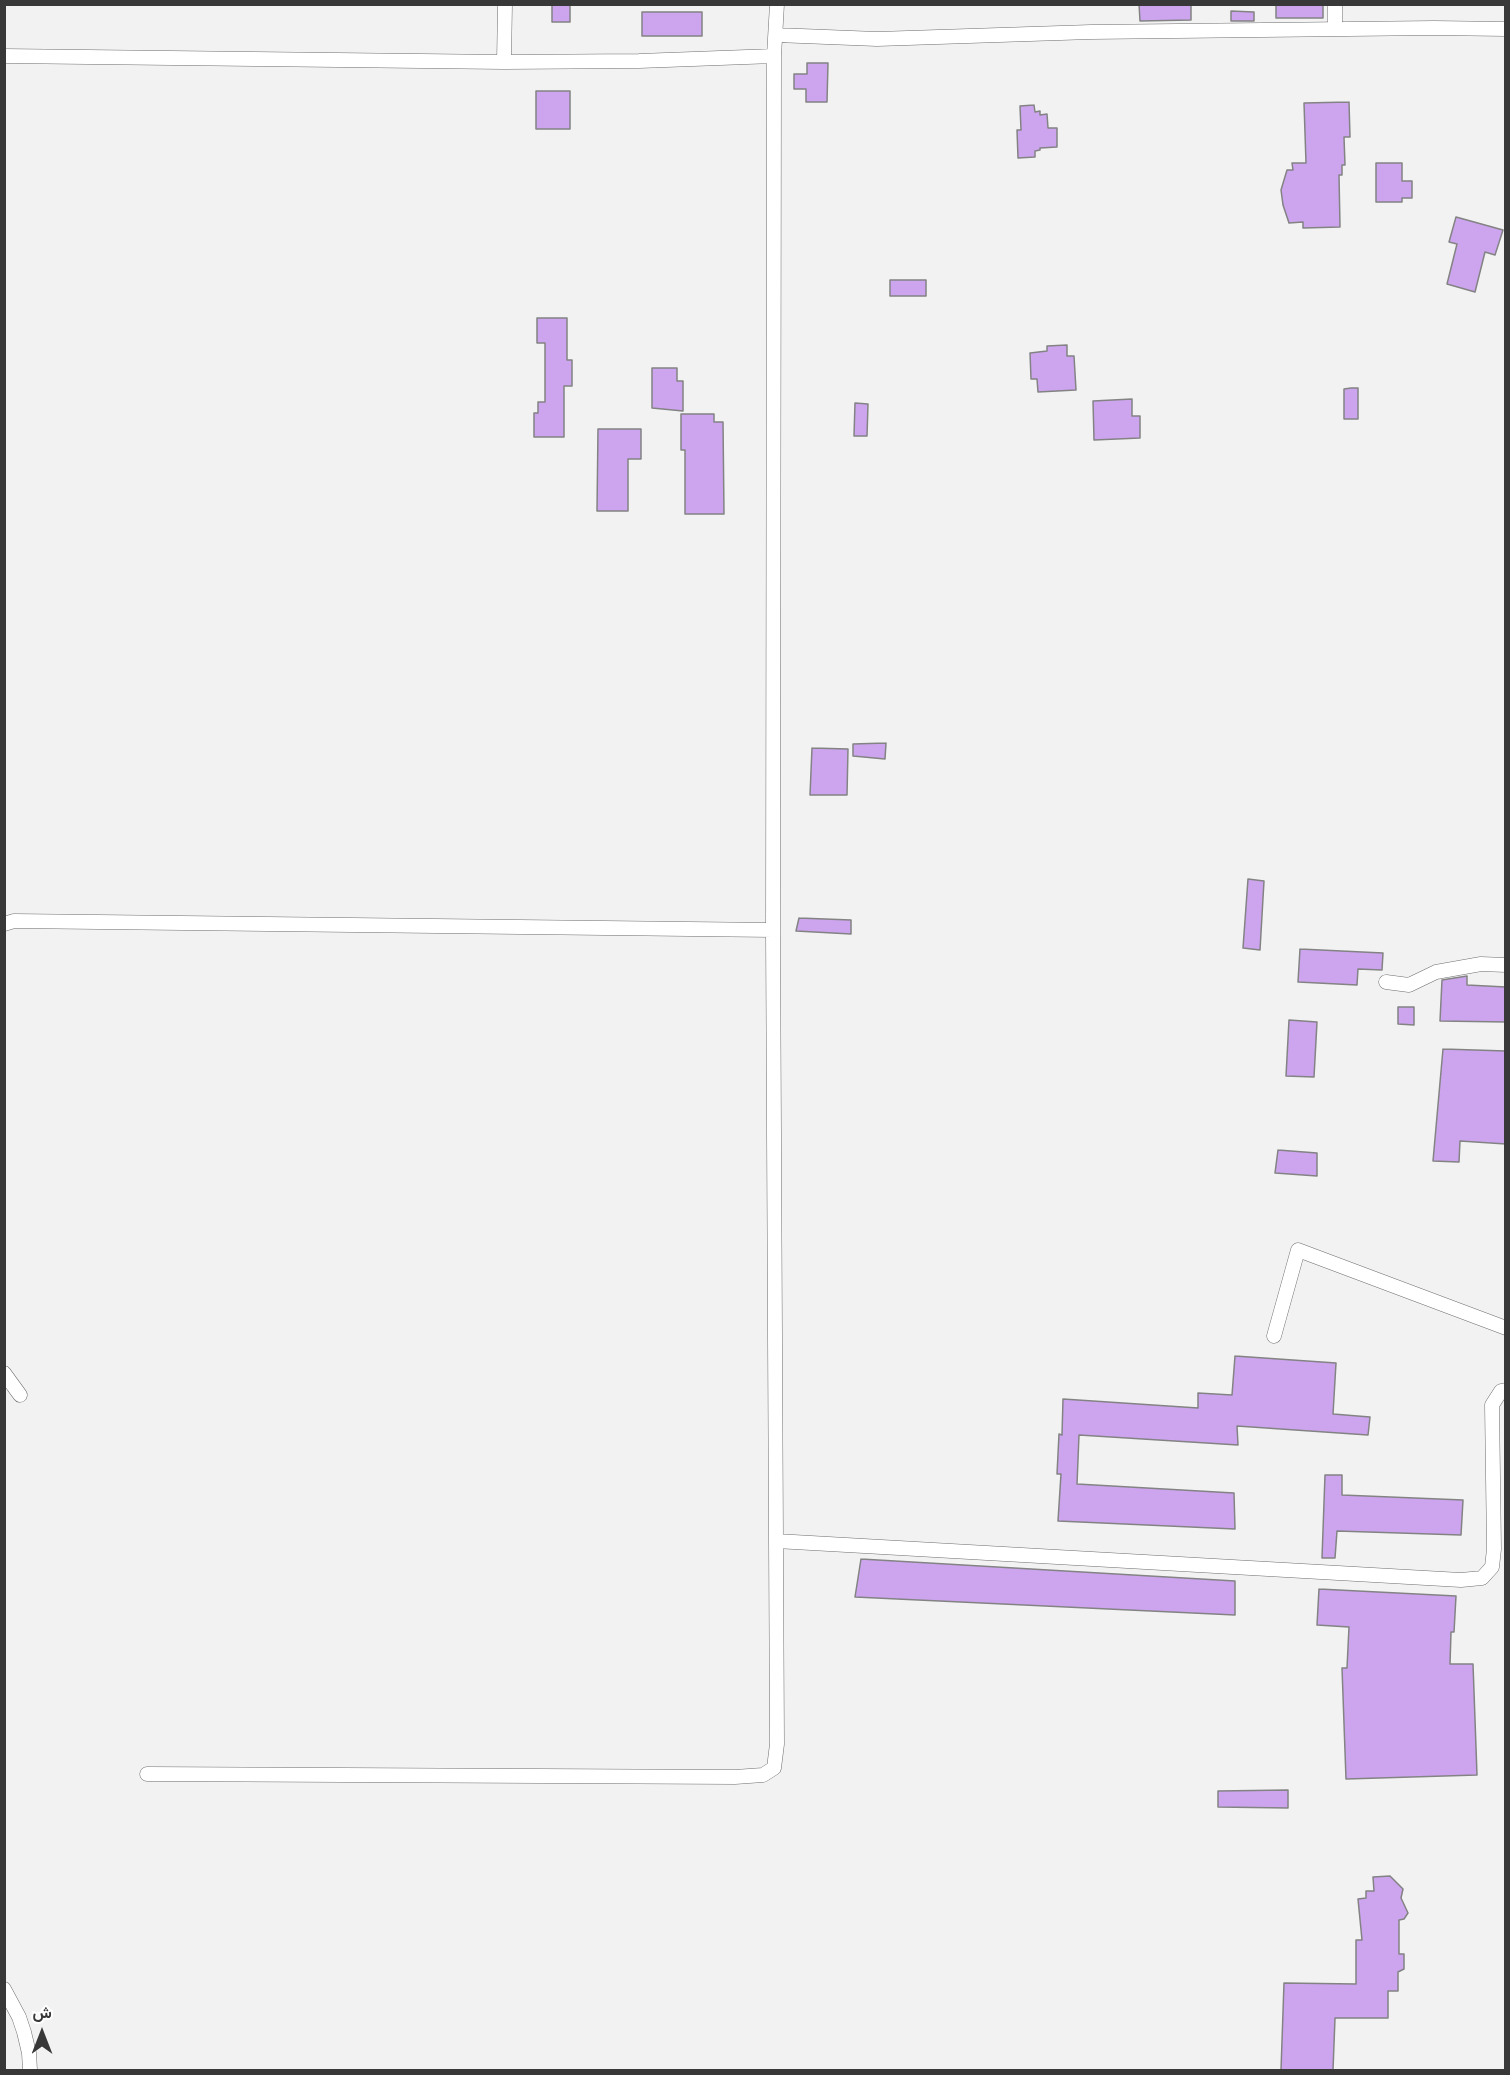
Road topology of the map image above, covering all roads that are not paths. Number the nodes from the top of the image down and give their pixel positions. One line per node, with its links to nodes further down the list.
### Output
1 (505, 4): 9 (street)
2 (777, 4): 6 (street)
3 (1335, 4): 4 (street)
4 (1335, 29): 5 (street); 6 (street)
5 (1506, 29)
6 (776, 36): 8 (street)
7 (4, 56): 9 (street)
8 (774, 56): 9 (street); 11 (street)
9 (504, 62)
10 (4, 924): 11 (street)
11 (772, 930): 19 (street)
12 (1506, 965): 13 (street)
13 (1386, 982)
14 (1506, 1328): 15 (street)
15 (1274, 1336)
16 (4, 1373): 18 (street)
17 (1506, 1390): 19 (street)
18 (20, 1395)
19 (776, 1541): 20 (street)
20 (147, 1774)
21 (4, 1989): 22 (street)
22 (30, 2070)

